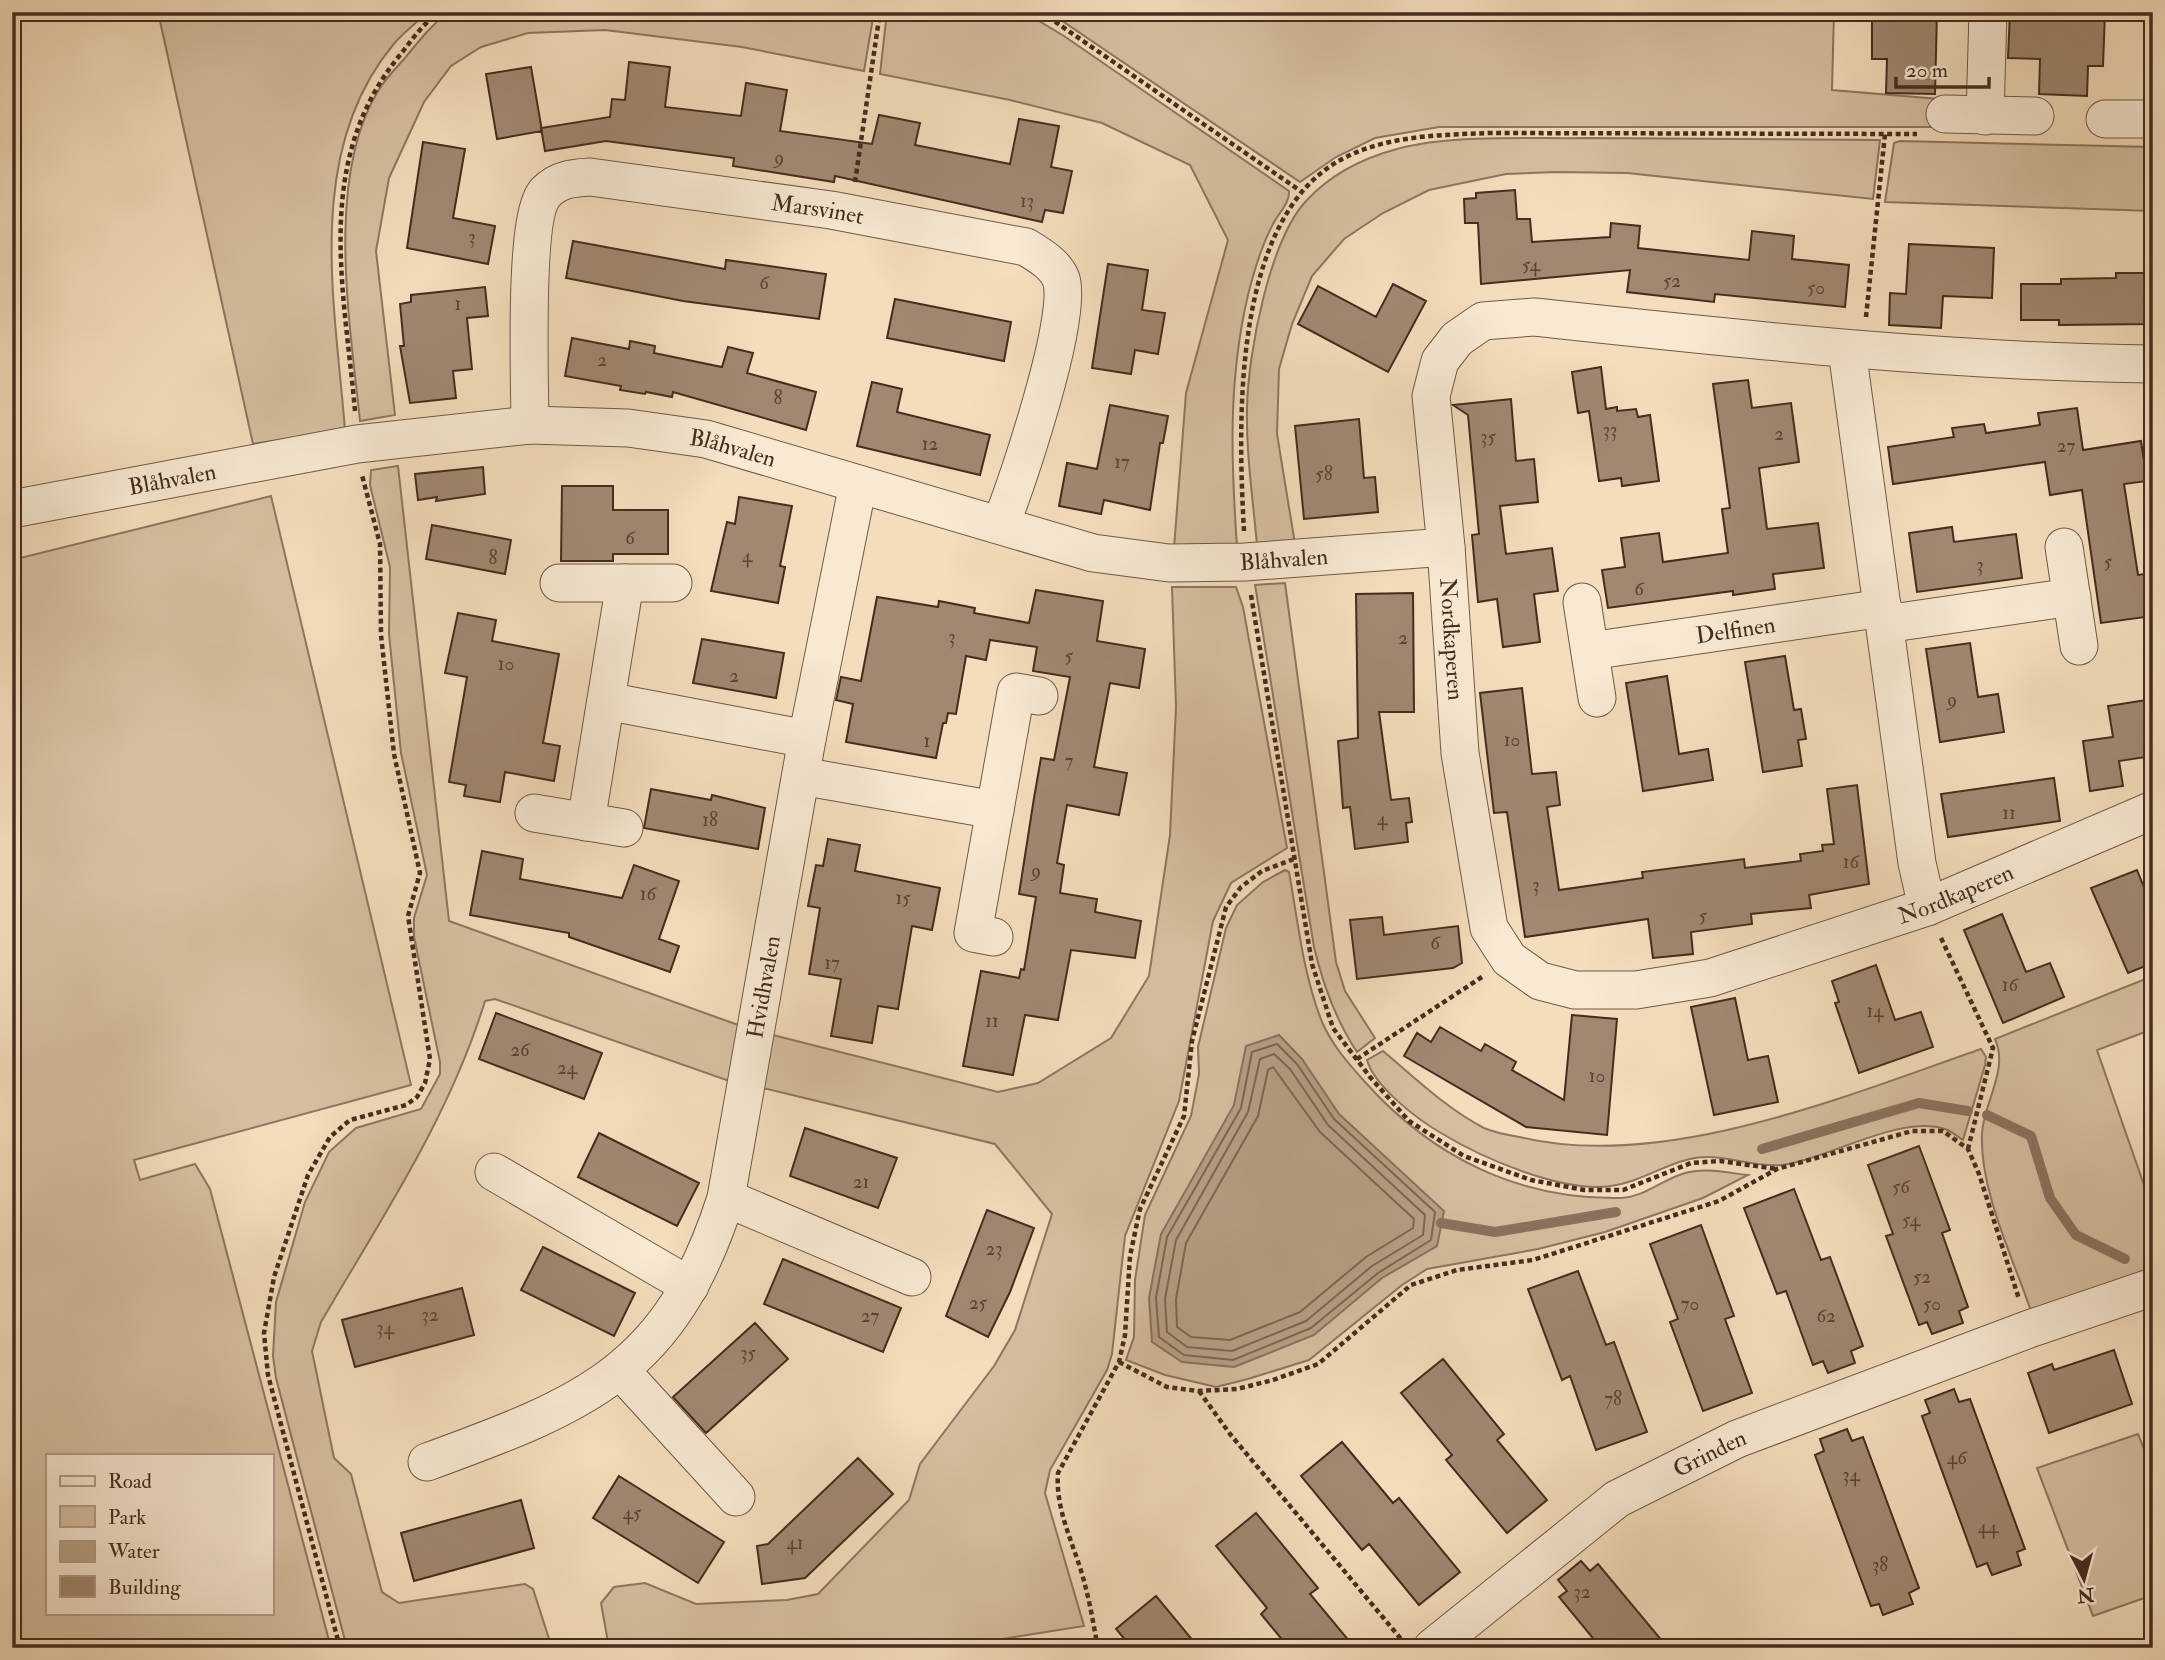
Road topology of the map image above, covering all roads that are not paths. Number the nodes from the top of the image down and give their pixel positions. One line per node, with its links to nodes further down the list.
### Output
1 (1988, 12): 2 (street)
2 (1985, 116): 3 (street); 6 (street)
3 (2035, 116)
4 (2105, 118): 5 (street)
5 (2153, 119)
6 (1934, 124)
7 (1847, 350): 8 (street, Nordkaperen); 13 (street, Nordkaperen); 20 (street)
8 (2153, 364)
9 (530, 425): 10 (street, Blåhvalen); 11 (street, Blåhvalen); 12 (street, Marsvinet)
10 (858, 484): 12 (street, Blåhvalen); 26 (street, Hvidhvalen)
11 (12, 509)
12 (1001, 524): 13 (street, Blåhvalen)
13 (1446, 547): 33 (street, Nordkaperen)
14 (2064, 547): 18 (street)
15 (559, 583): 16 (street)
16 (625, 583): 17 (street); 25 (street)
17 (673, 583)
18 (2072, 597): 20 (street, Delfinen); 21 (street)
19 (1582, 602): 22 (street)
20 (1884, 616): 22 (street, Delfinen); 33 (street)
21 (2079, 646)
22 (1590, 652): 24 (street)
23 (1039, 696): 28 (street)
24 (1597, 698)
25 (606, 701): 26 (street); 31 (street)
26 (807, 739): 27 (street, Hvidhvalen)
27 (801, 776): 28 (street); 36 (street, Hvidhvalen)
28 (995, 810): 34 (street)
29 (2153, 810): 33 (street, Nordkaperen)
30 (534, 813): 31 (street)
31 (586, 822): 32 (street)
32 (624, 828)
33 (1927, 907)
34 (994, 937)
35 (494, 1172): 38 (street)
36 (726, 1198): 37 (street); 38 (street, Hvidhvalen)
37 (912, 1277)
38 (690, 1286): 40 (street, Hvidhvalen)
39 (2153, 1287): 43 (street, Grinden)
40 (621, 1371): 41 (street, Hvidhvalen); 42 (street)
41 (427, 1462)
42 (736, 1497)
43 (1432, 1648)

